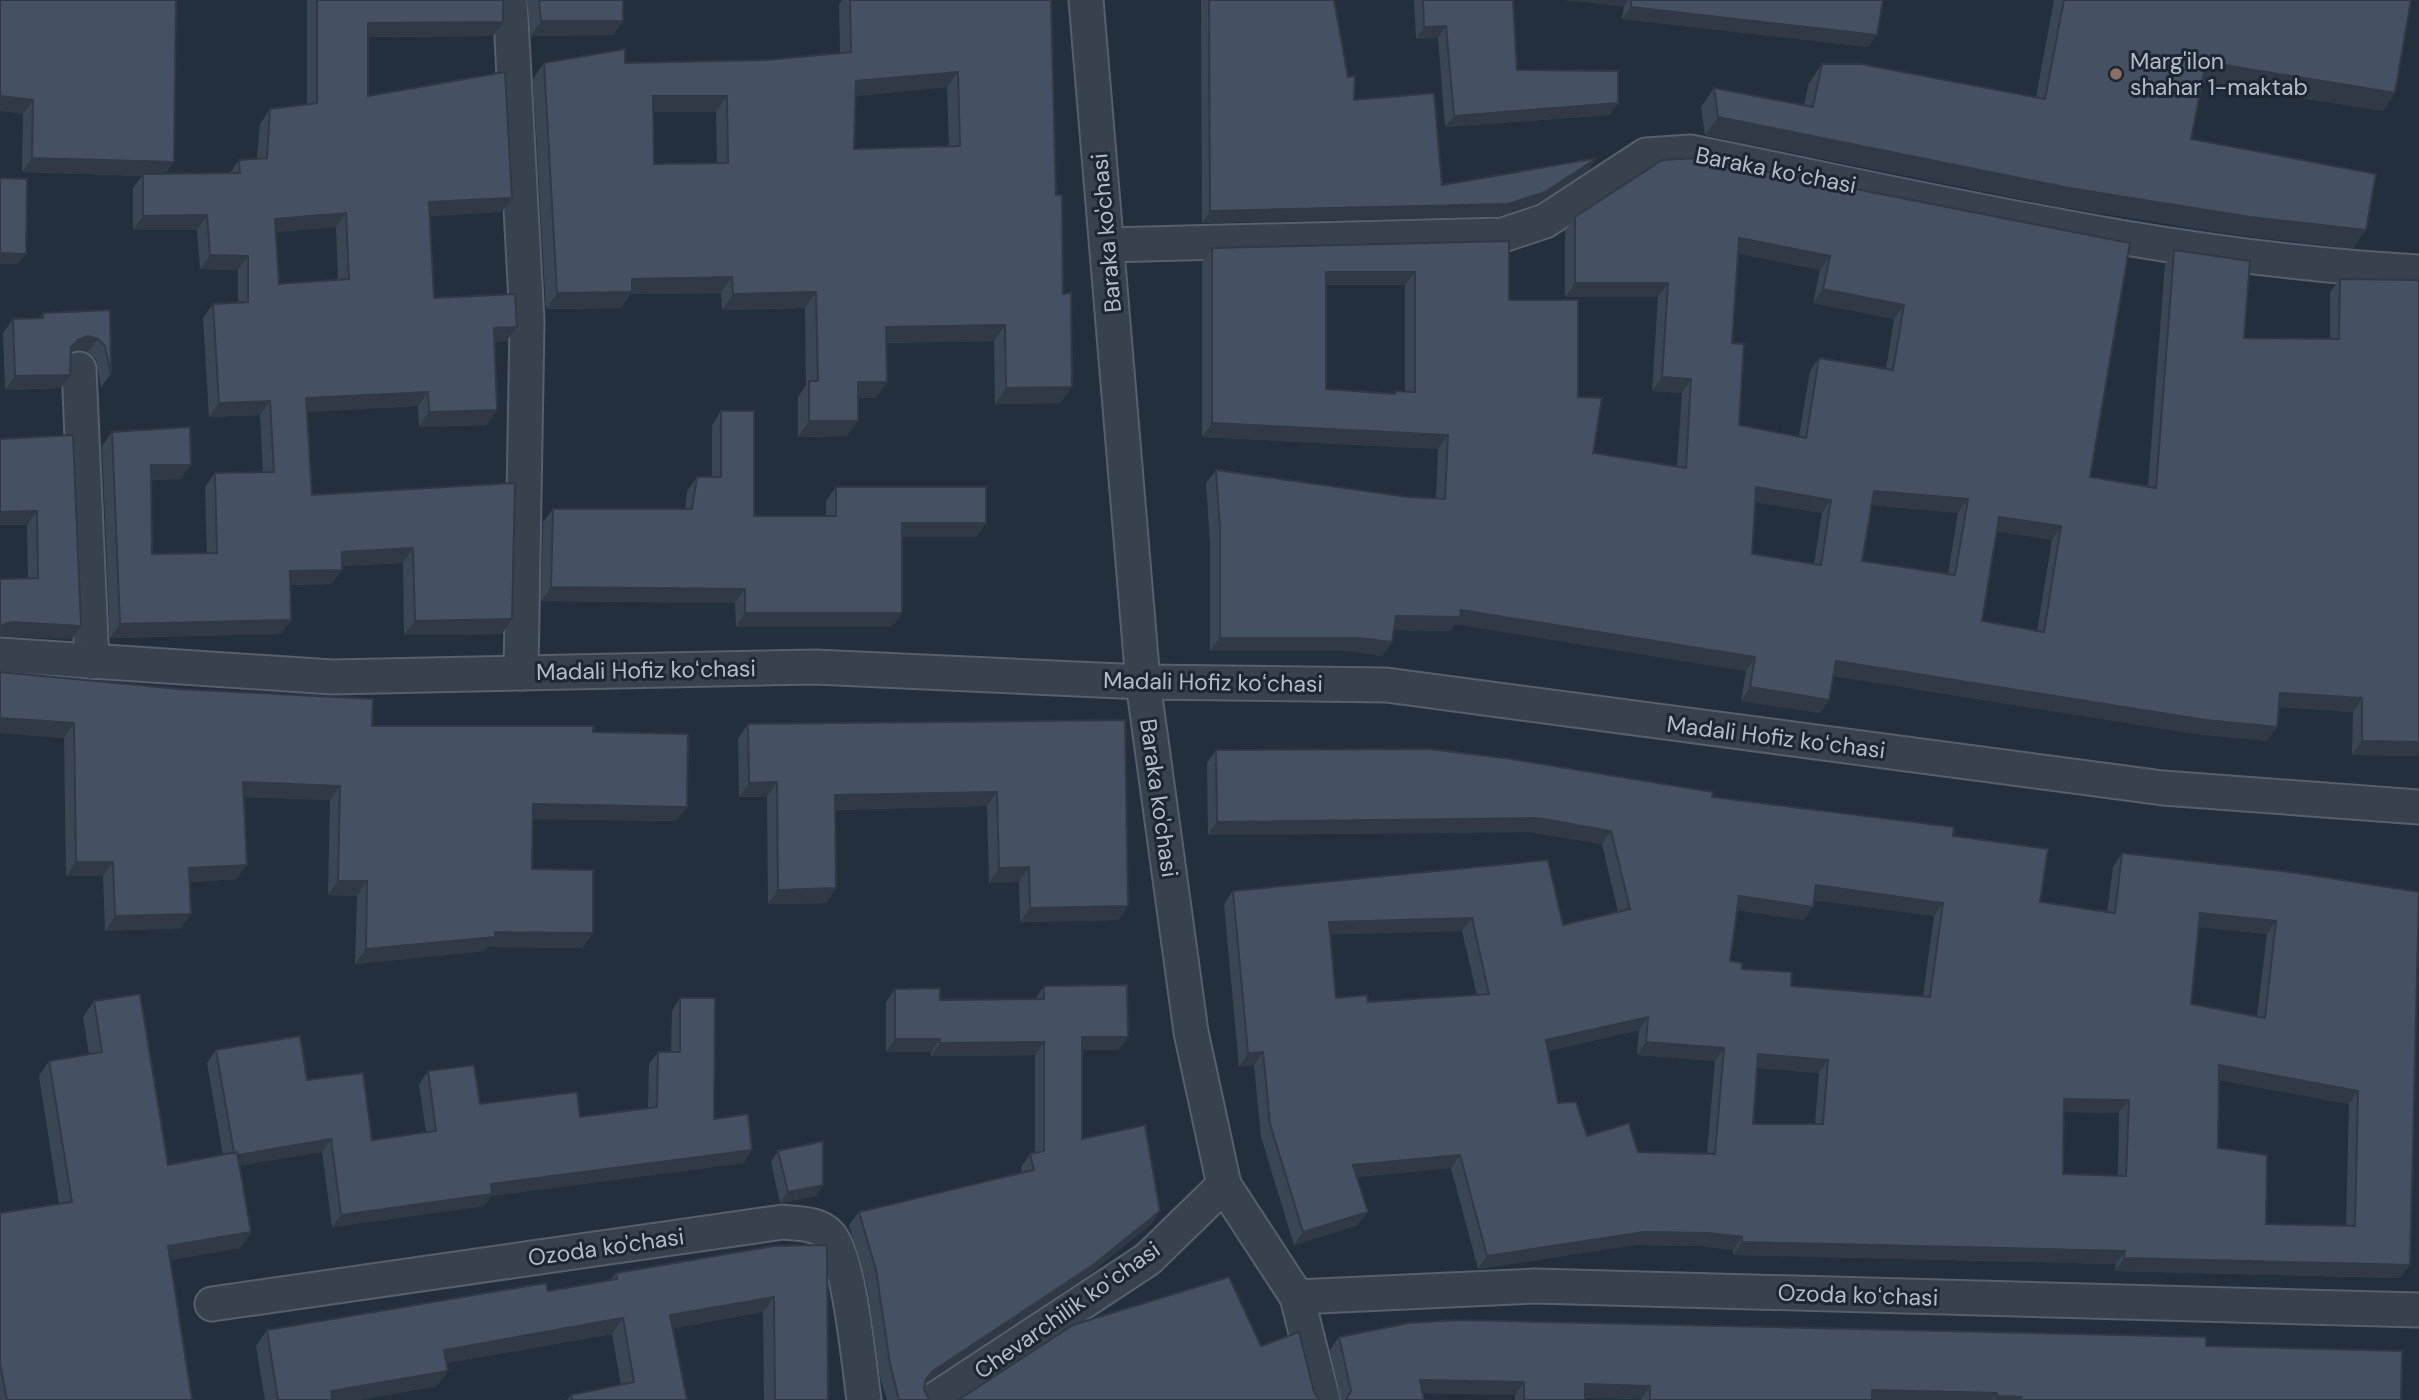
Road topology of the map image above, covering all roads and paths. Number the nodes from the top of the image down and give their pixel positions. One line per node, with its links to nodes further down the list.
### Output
1 (510, 0): 8 (street)
2 (1086, 0): 3 (street, Baraka ko'chasi)
3 (1107, 246): 4 (street, Baraka koʻchasi); 9 (street, Baraka ko'chasi)
4 (2419, 272)
5 (79, 369): 7 (street)
6 (0, 656): 7 (street, Madali Hofiz koʻchasi)
7 (92, 662): 8 (street, Madali Hofiz koʻchasi)
8 (522, 673): 9 (street, Madali Hofiz koʻchasi)
9 (1143, 682): 10 (street, Madali Hofiz koʻchasi); 11 (street, Baraka ko'chasi)
10 (2419, 807)
11 (1224, 1185): 12 (street, Baraka ko'chasi); 16 (street, Chevarchilik koʻchasi)
12 (1297, 1297): 14 (street, Ozoda koʻchasi); 17 (street, Baraka ko'chasi)
13 (212, 1304): 15 (street, Ozoda ko'chasi)
14 (2419, 1310)
15 (864, 1400)
16 (934, 1400)
17 (1323, 1400)

